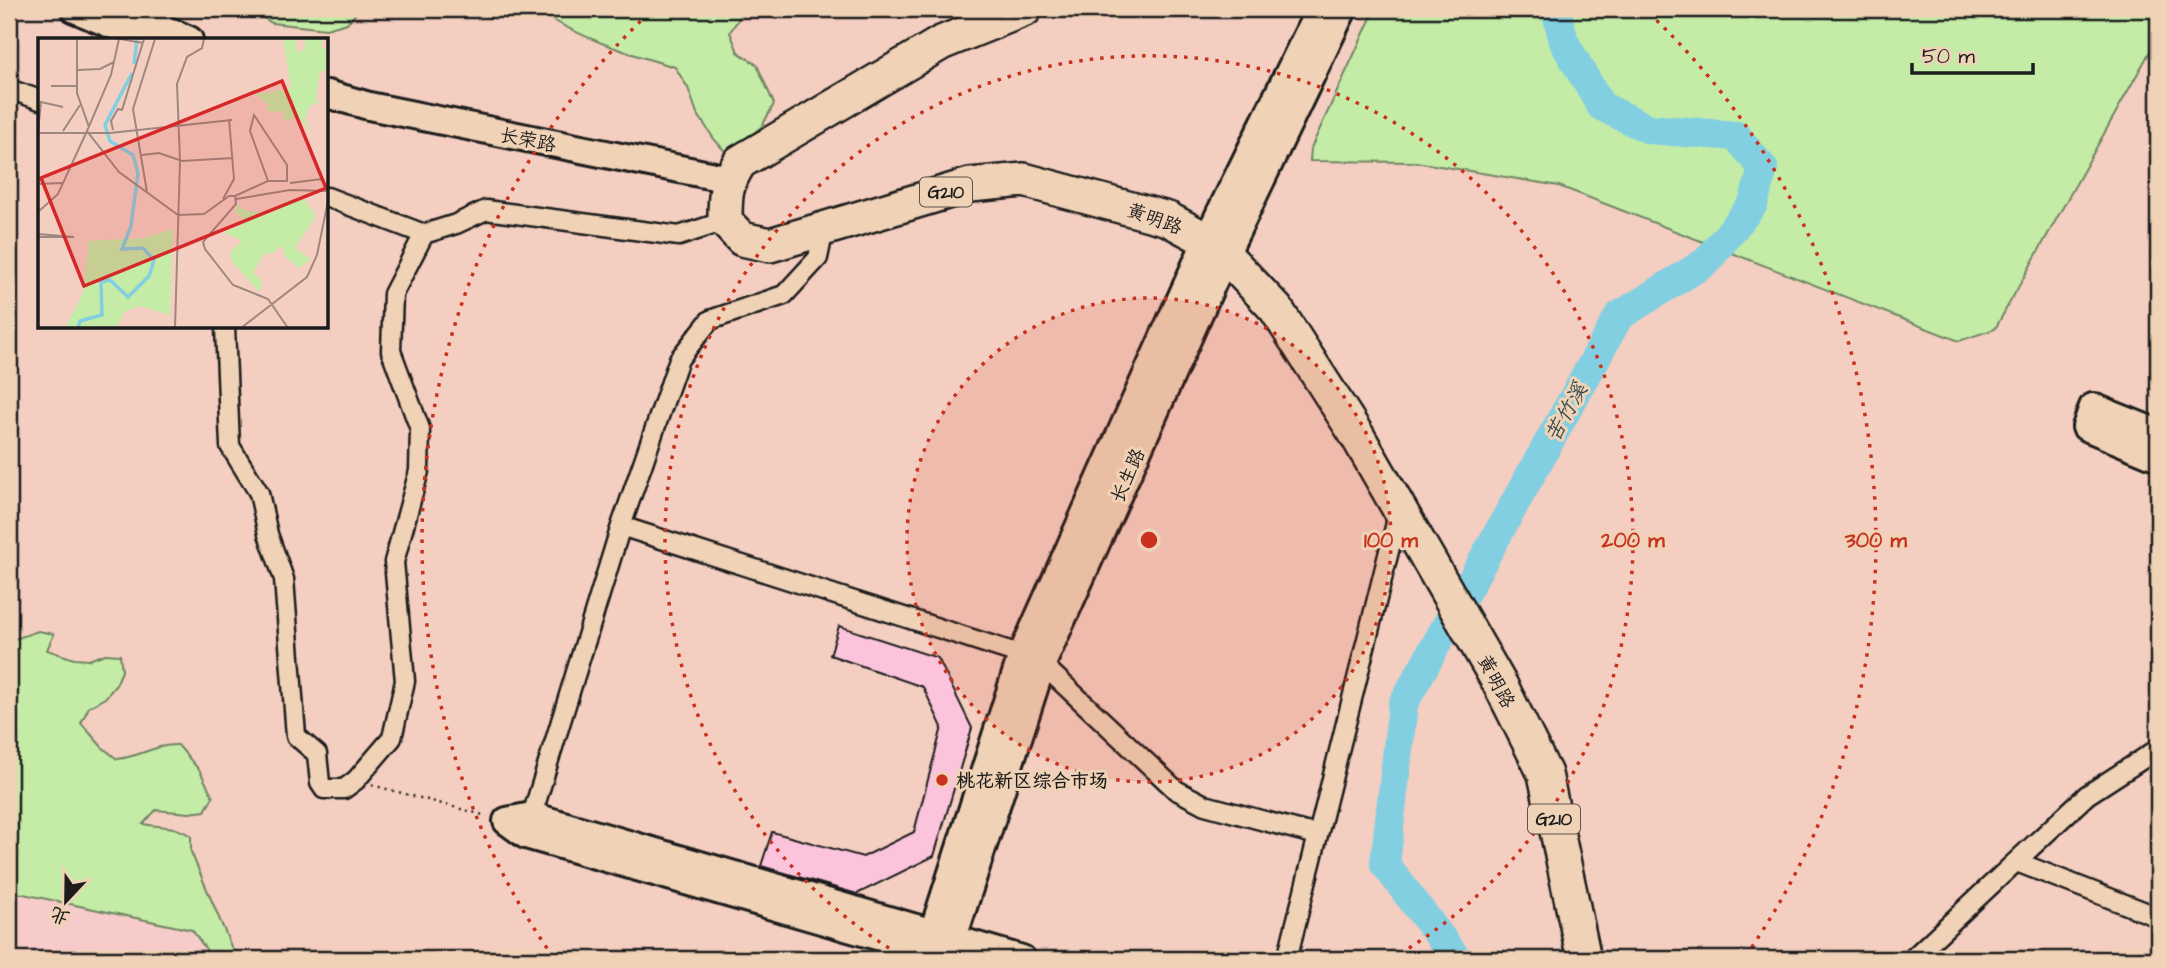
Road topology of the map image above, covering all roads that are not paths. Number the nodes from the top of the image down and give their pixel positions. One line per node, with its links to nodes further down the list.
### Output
1 (75, 9): 6 (street)
2 (117, 9): 7 (street)
3 (1025, 9): 13 (highway)
4 (1320, 9): 16 (street, 长生路)
5 (1343, 9): 16 (street, 长生路)
6 (143, 38)
7 (184, 38)
8 (9, 89): 10 (street)
9 (329, 95): 13 (street, 长荣路)
10 (38, 99)
11 (329, 112): 13 (street, 长荣路)
12 (329, 198): 15 (street)
13 (726, 198): 14 (highway, 黄明路 / G210); 15 (street)
14 (824, 229): 16 (highway, 黄明路 / G210); 21 (street)
15 (424, 234): 17 (street)
16 (1216, 248): 20 (highway, 黄明路 / G210); 22 (street, 长生路)
17 (225, 329)
18 (2158, 433): 19 (street)
19 (2158, 457)
20 (1404, 517): 25 (street); 31 (highway, 黄明路 / G210)
21 (621, 526): 22 (street); 24 (street)
22 (1032, 660): 25 (street); 28 (street, 长生路)
23 (2158, 749): 26 (street)
24 (522, 824): 28 (street)
25 (1317, 835): 30 (street)
26 (2017, 862): 27 (street); 32 (street)
27 (2158, 917)
28 (944, 949): 29 (street)
29 (1022, 959)
30 (1287, 959)
31 (1584, 959)
32 (1912, 959)

